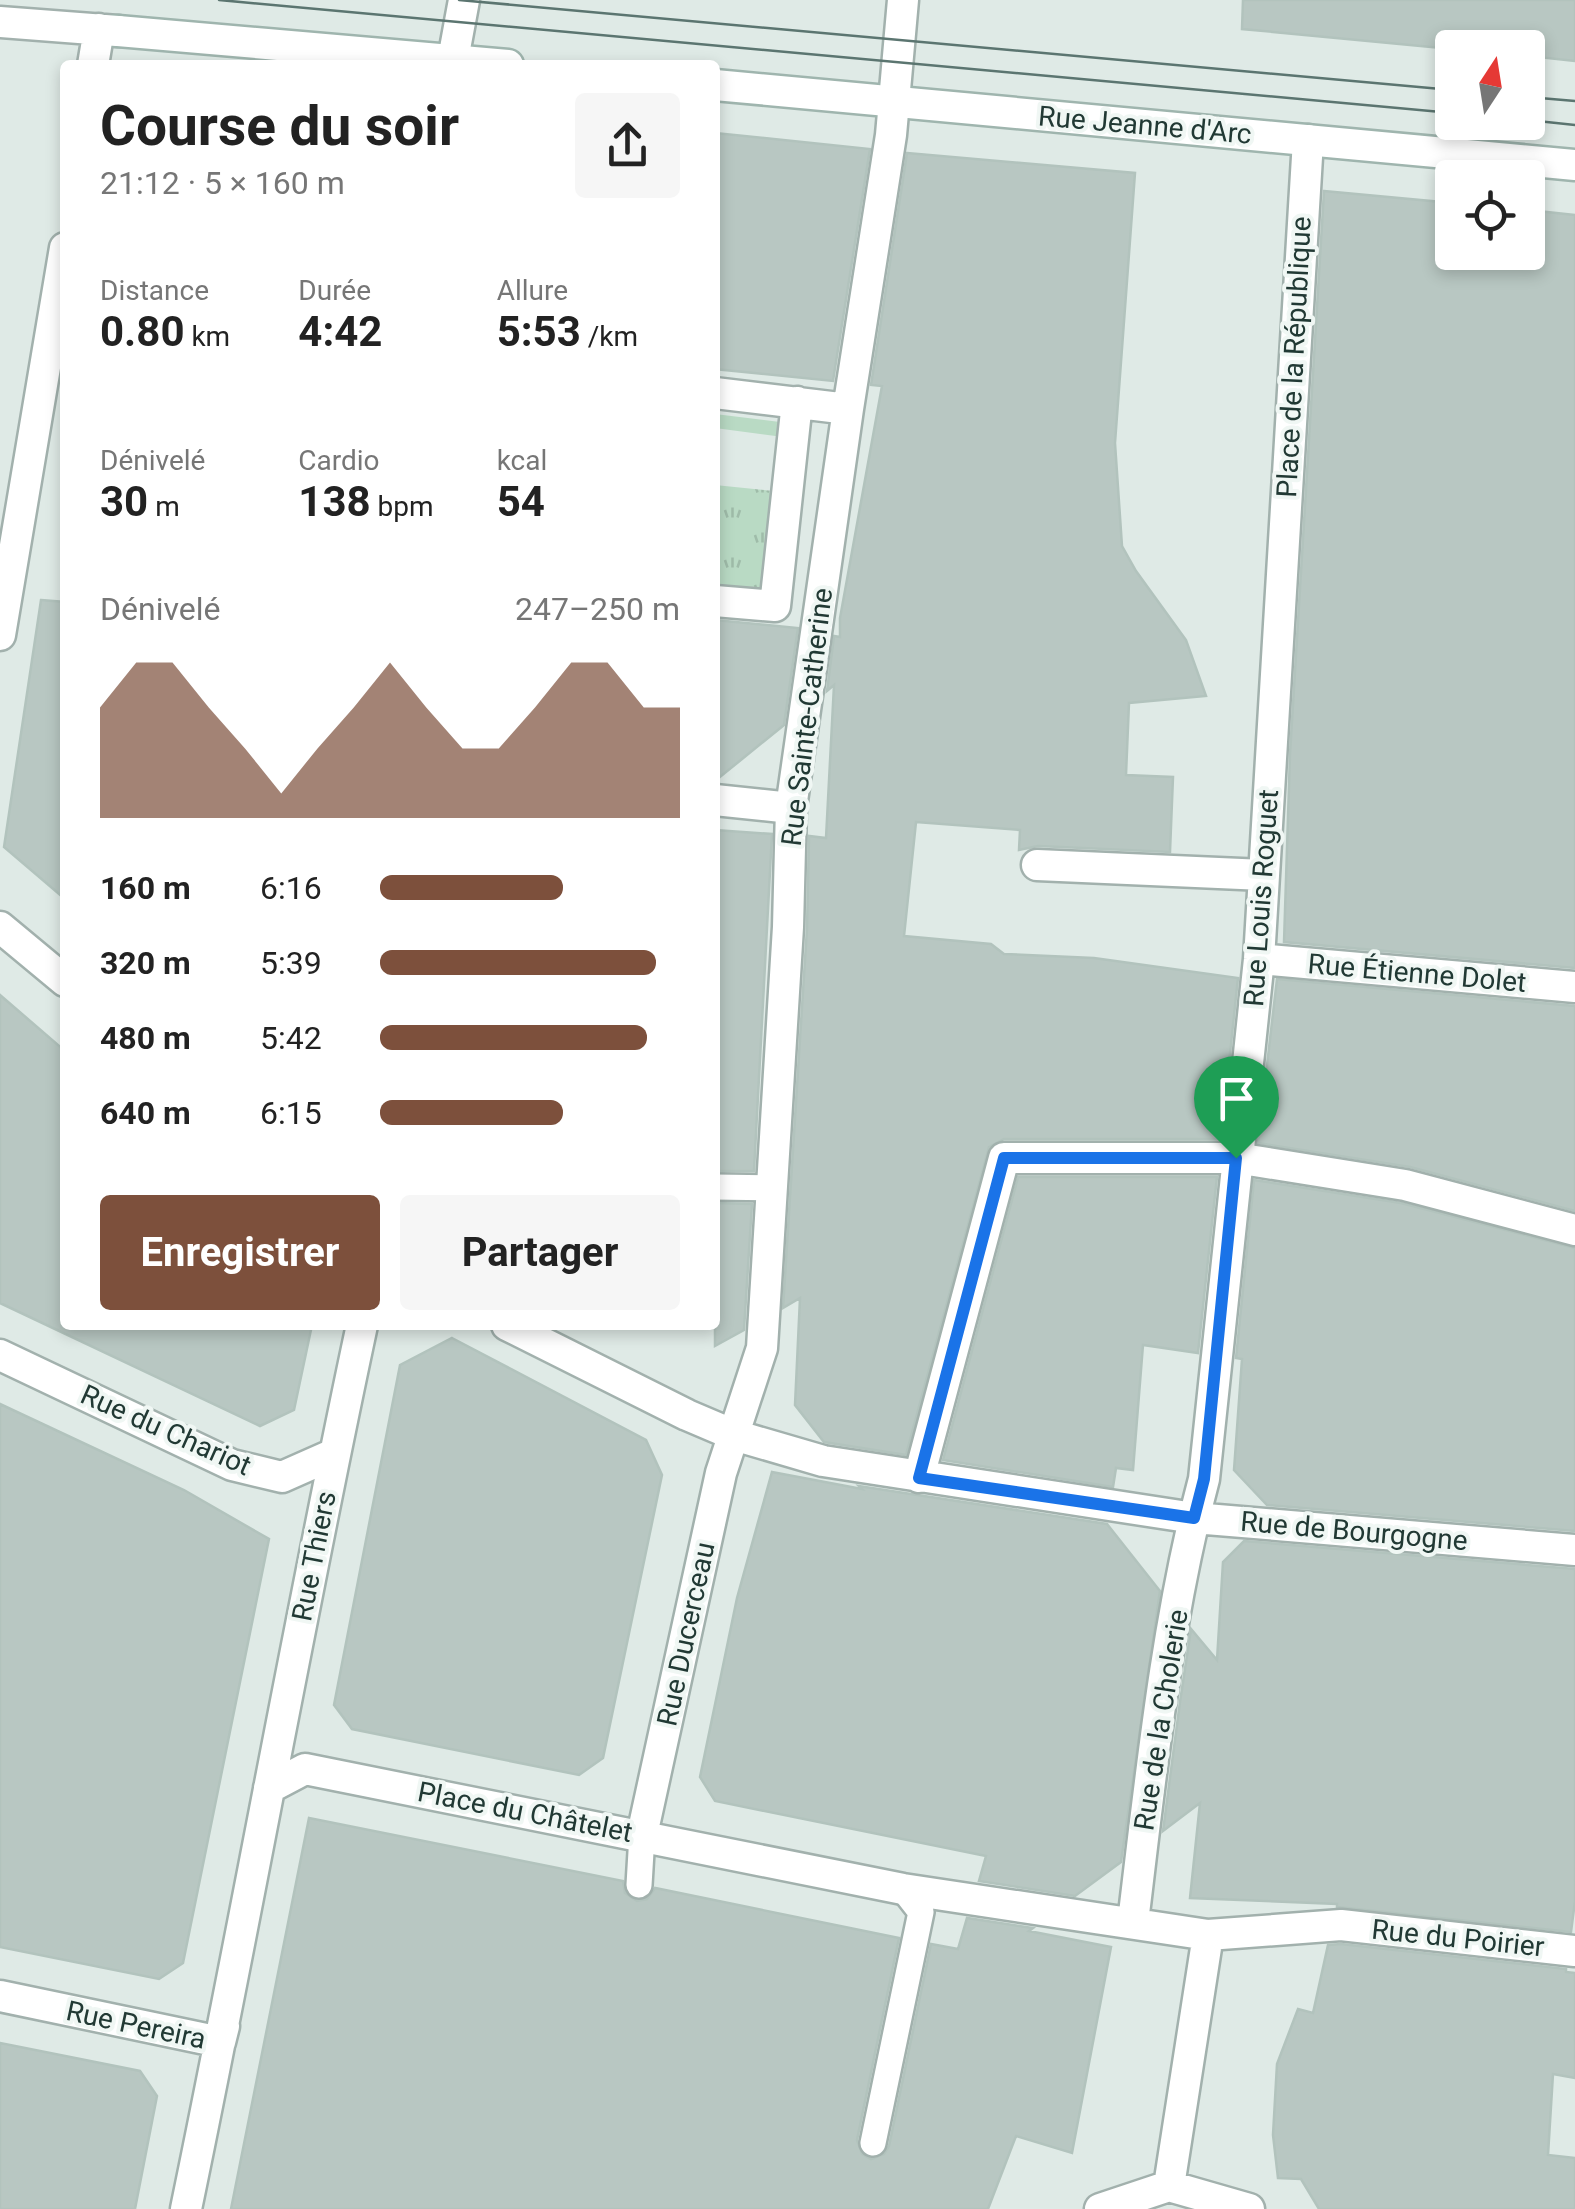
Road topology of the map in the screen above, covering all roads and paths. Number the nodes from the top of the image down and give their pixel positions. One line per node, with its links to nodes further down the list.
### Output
1 (464, 0): 7 (street)
2 (904, 0): 9 (street, Rue Sainte-Catherine)
3 (0, 22): 4 (street)
4 (97, 22): 5 (street); 6 (street)
5 (93, 60)
6 (435, 60)
7 (453, 60)
8 (720, 85): 9 (street, Rue Jeanne d'Arc)
9 (895, 102): 10 (street, Rue Jeanne d'Arc); 15 (street, Rue Sainte-Catherine)
10 (1308, 140): 11 (street, Rue Jeanne d'Arc); 16 (street, Place de la République)
11 (1575, 165)
12 (60, 311): 18 (street)
13 (720, 394): 14 (street)
14 (797, 402): 15 (street); 17 (street)
15 (848, 409): 20 (street, Rue Sainte-Catherine)
16 (1282, 574): 22 (street, Rue Louis Roguet)
17 (720, 600)
18 (0, 635)
19 (720, 801): 20 (street)
20 (792, 808): 29 (street, Rue Sainte-Catherine)
21 (1037, 865): 22 (street)
22 (1264, 876): 24 (street, Rue Louis Roguet)
23 (0, 927): 25 (street)
24 (1260, 959): 26 (street, Rue Étienne Dolet); 27 (street, Rue Louis Roguet)
25 (60, 977)
26 (1575, 987)
27 (1236, 1158): 30 (street); 36 (street); 37 (street, Rue Louis Roguet)
28 (720, 1187): 29 (lane)
29 (773, 1188): 34 (street, Rue Sainte-Catherine)
30 (1575, 1230)
31 (361, 1330): 35 (street, Rue Thiers)
32 (517, 1330): 34 (street, Rue de Bourgogne)
33 (0, 1355): 35 (street, Rue du Chariot)
34 (734, 1435): 36 (street, Rue de Bourgogne); 40 (street, Rue Ducerceau)
35 (334, 1454): 39 (street, Rue Thiers)
36 (919, 1478): 37 (street, Rue de Bourgogne)
37 (1194, 1518): 38 (street, Rue de Bourgogne); 43 (street, Rue de la Cholerie)
38 (1575, 1550)
39 (269, 1788): 40 (street, Place du Châtelet); 48 (street, Rue Pereira)
40 (642, 1835): 41 (lane); 42 (street, Place du Châtelet)
41 (639, 1885)
42 (904, 1889): 43 (street, Place du Châtelet); 49 (lane)
43 (1133, 1922): 45 (street, Place du Châtelet)
44 (1341, 1925): 45 (street, Place du Châtelet); 46 (street, Rue du Poirier)
45 (1208, 1934): 50 (street)
46 (1575, 1951)
47 (0, 1996): 48 (street, Rue Pereira)
48 (220, 2042): 51 (street)
49 (873, 2143)
50 (1169, 2186): 52 (street); 53 (street)
51 (186, 2209)
52 (1100, 2209)
53 (1250, 2209)

